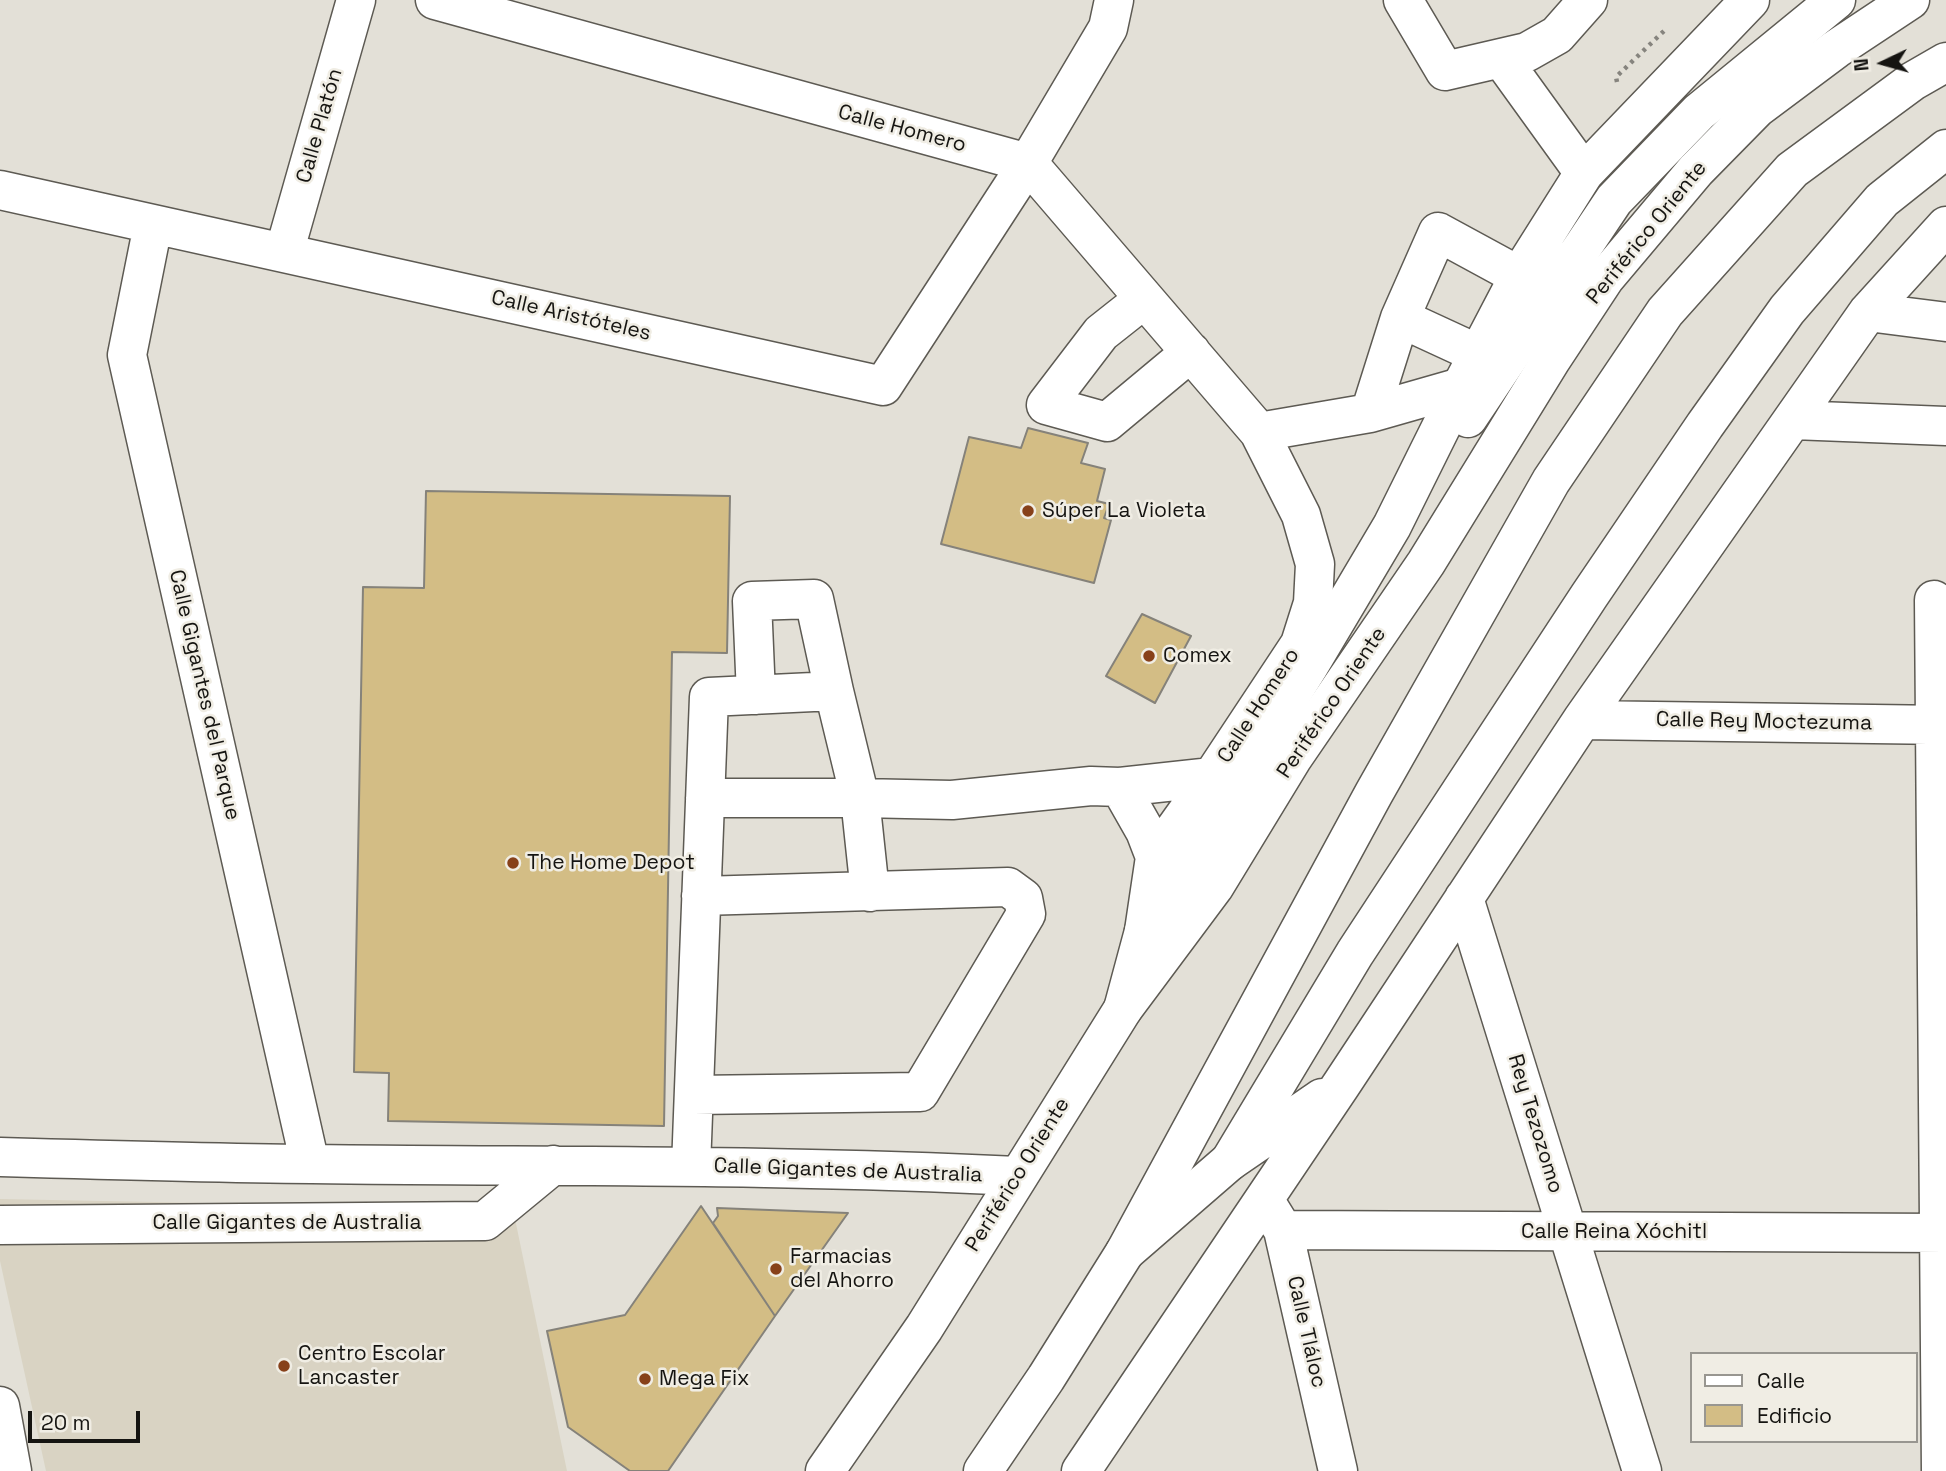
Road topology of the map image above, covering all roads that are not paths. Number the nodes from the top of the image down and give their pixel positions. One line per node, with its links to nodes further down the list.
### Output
1 (356, 0): 17 (main road, Calle Platón)
2 (435, 0): 12 (main road, Calle Homero)
3 (1114, 0): 12 (main road)
4 (1403, 0): 9 (main road)
5 (1588, 0): 9 (main road)
6 (1750, 0): 13 (main road)
7 (1836, 0): 30 (main road)
8 (1910, 0): 45 (main road, Periférico Oriente)
9 (1501, 58): 13 (main road)
10 (1946, 62): 59 (main road)
11 (1946, 149): 49 (main road)
12 (1028, 163): 17 (main road, Calle Aristóteles); 19 (main road, Calle Homero)
13 (1584, 173): 18 (main road)
14 (0, 190): 15 (main road, Calle Aristóteles)
15 (153, 225): 17 (main road, Calle Aristóteles); 50 (main road, Calle Gigantes del Parque)
16 (1946, 226): 20 (main road)
17 (284, 253)
18 (1519, 276): 21 (main road); 24 (main road)
19 (1144, 299): 23 (main road, Calle Homero); 23 (main road)
20 (1868, 312): 22 (main road); 27 (main road)
21 (1400, 318): 24 (main road); 26 (main road)
22 (1946, 322)
23 (1191, 352): 29 (main road, Calle Homero)
24 (1478, 354): 25 (main road)
25 (1461, 387): 26 (main road); 30 (main road)
26 (1370, 414): 29 (main road)
27 (1793, 420): 28 (main road); 34 (main road)
28 (1946, 426)
29 (1259, 432): 36 (main road, Calle Homero)
30 (1392, 526): 44 (main road)
31 (1934, 600): 35 (main road)
32 (834, 691): 33 (main road); 33 (main road); 39 (main road)
33 (756, 695): 38 (main road)
34 (1582, 720): 35 (main road, Calle Rey Moctezuma); 43 (main road)
35 (1940, 725): 58 (main road)
36 (1212, 777): 37 (main road); 40 (main road, Calle Homero)
37 (1120, 787): 39 (main road); 40 (main road)
38 (705, 798): 39 (main road); 42 (main road)
39 (860, 798): 41 (main road)
40 (1155, 857): 44 (main road, Calle Homero)
41 (870, 892): 42 (main road); 47 (main road)
42 (701, 896): 47 (main road)
43 (1464, 898): 46 (main road); 57 (main road, Rey Tezozomo)
44 (1143, 931): 45 (main road)
45 (1122, 1009): 53 (main road, Periférico Oriente)
46 (1341, 1085): 49 (main road); 54 (main road)
47 (694, 1095): 52 (main road)
48 (0, 1157): 50 (main road, Calle Gigantes de Australia)
49 (1230, 1161): 59 (main road)
50 (310, 1164): 51 (main road, Calle Gigantes de Australia)
51 (553, 1165): 52 (main road, Calle Gigantes de Australia); 55 (main road, Calle Gigantes de Australia)
52 (691, 1167): 53 (main road, Calle Gigantes de Australia)
53 (1017, 1176): 63 (main road, Periférico Oriente)
54 (1263, 1199): 56 (main road, Calle Tláloc); 61 (main road)
55 (0, 1225)
56 (1283, 1230): 57 (main road, Calle Reina Xóchitl); 65 (main road, Calle Tláloc)
57 (1568, 1231): 58 (main road, Calle Reina Xóchitl); 66 (main road, Rey Tezozomo)
58 (1942, 1234): 67 (main road)
59 (1125, 1252): 64 (main road)
60 (0, 1406): 62 (main road)
61 (1088, 1467)
62 (12, 1471)
63 (825, 1471)
64 (983, 1471)
65 (1338, 1471)
66 (1642, 1471)
67 (1941, 1471)

